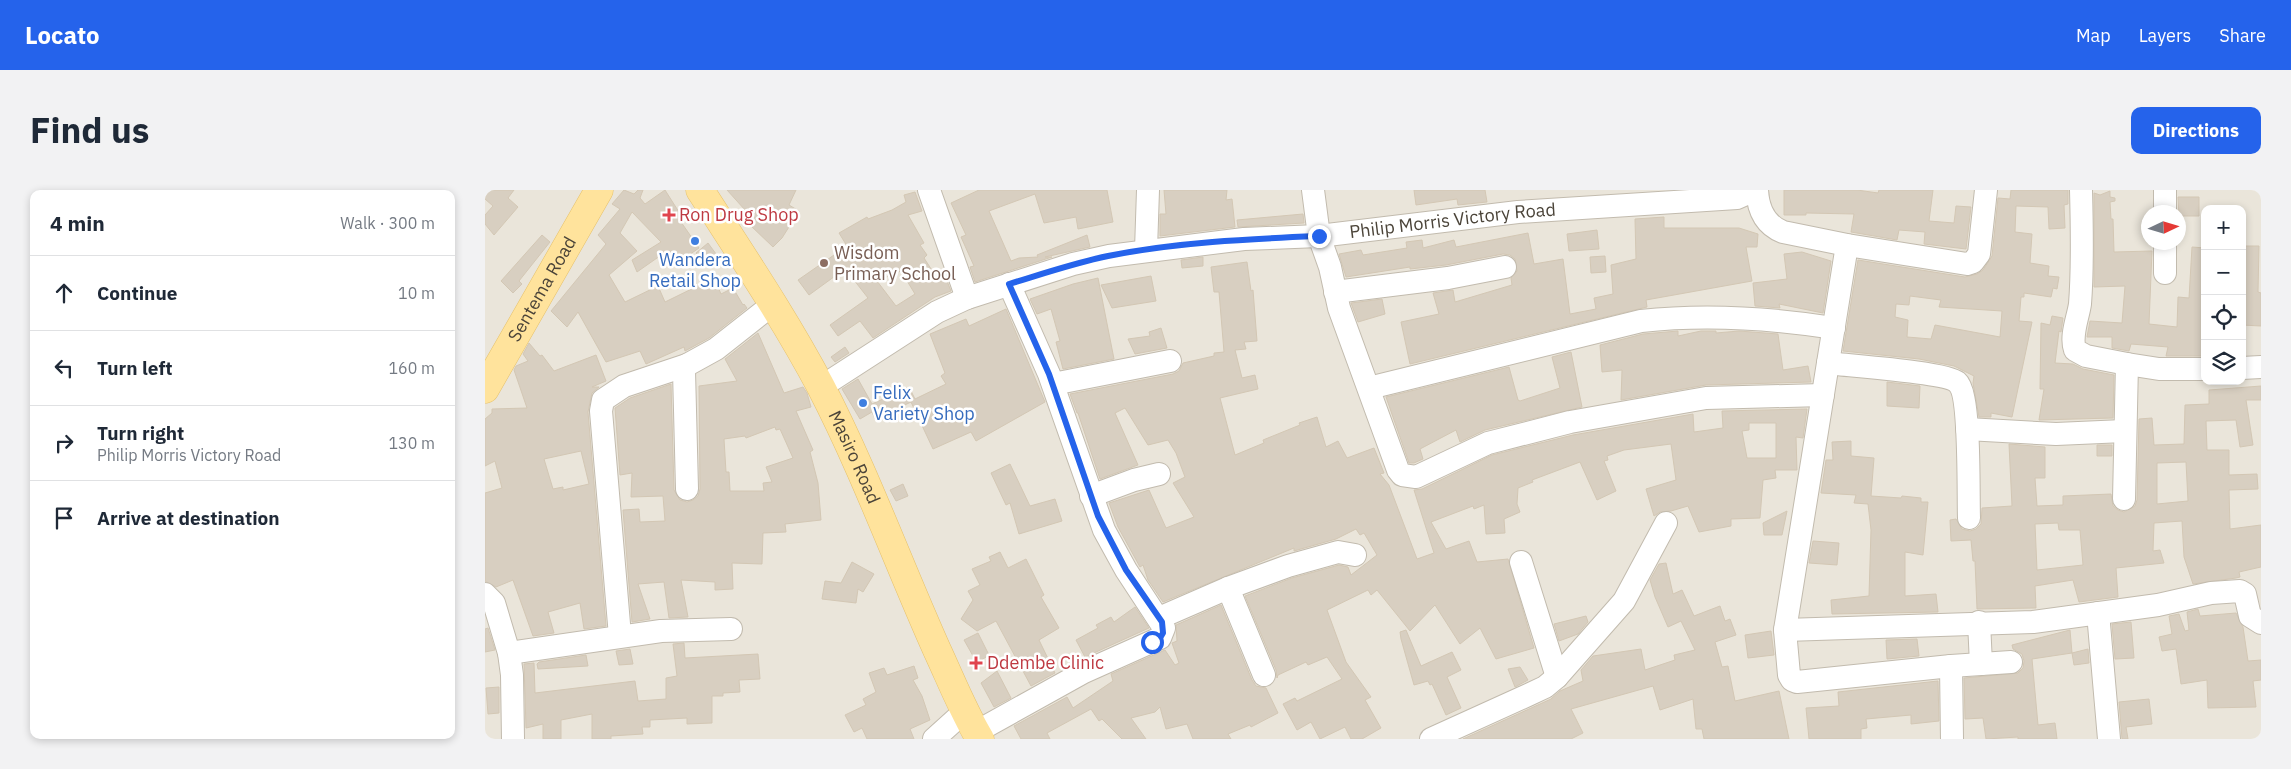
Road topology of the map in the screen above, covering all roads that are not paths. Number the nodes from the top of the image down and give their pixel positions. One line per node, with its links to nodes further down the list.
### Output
1 (599, 190): 32 (main road, Sentema Road)
2 (700, 190): 20 (main road, Masiro Road)
3 (929, 190): 19 (street)
4 (1148, 190): 13 (street)
5 (1313, 190): 11 (street)
6 (1756, 190): 11 (street, Philip Morris Victory Road); 12 (street)
7 (1986, 190): 12 (street)
8 (2081, 190): 24 (street)
9 (2165, 190): 10 (street)
10 (2165, 205)
11 (1319, 236): 13 (street, Philip Morris Victory Road); 18 (street)
12 (1847, 245): 21 (street)
13 (1146, 250): 17 (street, Philip Morris Victory Road)
14 (2165, 250): 16 (street)
15 (1505, 267): 18 (street)
16 (2165, 272)
17 (1009, 284): 19 (street, Philip Morris Victory Road); 29 (street)
18 (1335, 292): 31 (street)
19 (967, 298): 30 (street, Philip Morris Victory Road)
20 (772, 304): 25 (street); 30 (main road, Masiro Road)
21 (1834, 328): 23 (street); 31 (street)
22 (1169, 361): 29 (street)
23 (1829, 363): 33 (street); 34 (street)
24 (2127, 364): 28 (street); 35 (street)
25 (687, 365): 37 (street); 52 (street)
26 (2261, 367): 27 (street)
27 (2246, 368)
28 (2201, 369)
29 (1053, 384): 38 (street)
30 (821, 387): 59 (main road, Masiro Road)
31 (1369, 388): 33 (street)
32 (485, 389)
33 (1823, 395): 51 (street)
34 (1967, 429): 35 (street); 40 (street)
35 (2124, 431): 39 (street)
36 (1159, 474): 38 (street)
37 (687, 489)
38 (1091, 496): 47 (street)
39 (2125, 499)
40 (1969, 518)
41 (1666, 523): 58 (street)
42 (1355, 555): 44 (street)
43 (1521, 562): 58 (street)
44 (1228, 588): 47 (street); 57 (street)
45 (485, 594): 53 (street)
46 (2098, 613): 48 (street); 49 (street); 64 (street)
47 (1159, 618): 59 (street)
48 (1979, 622): 51 (street); 55 (street)
49 (2261, 623)
50 (731, 629): 52 (street)
51 (1785, 630): 56 (street)
52 (621, 636): 53 (street)
53 (509, 653): 60 (street)
54 (2011, 662): 55 (street)
55 (1981, 664): 56 (street)
56 (1951, 666): 63 (street)
57 (1264, 675)
58 (1557, 677): 62 (street)
59 (973, 727): 61 (street)
60 (513, 739)
61 (934, 739)
62 (1431, 739)
63 (1952, 739)
64 (2109, 739)

